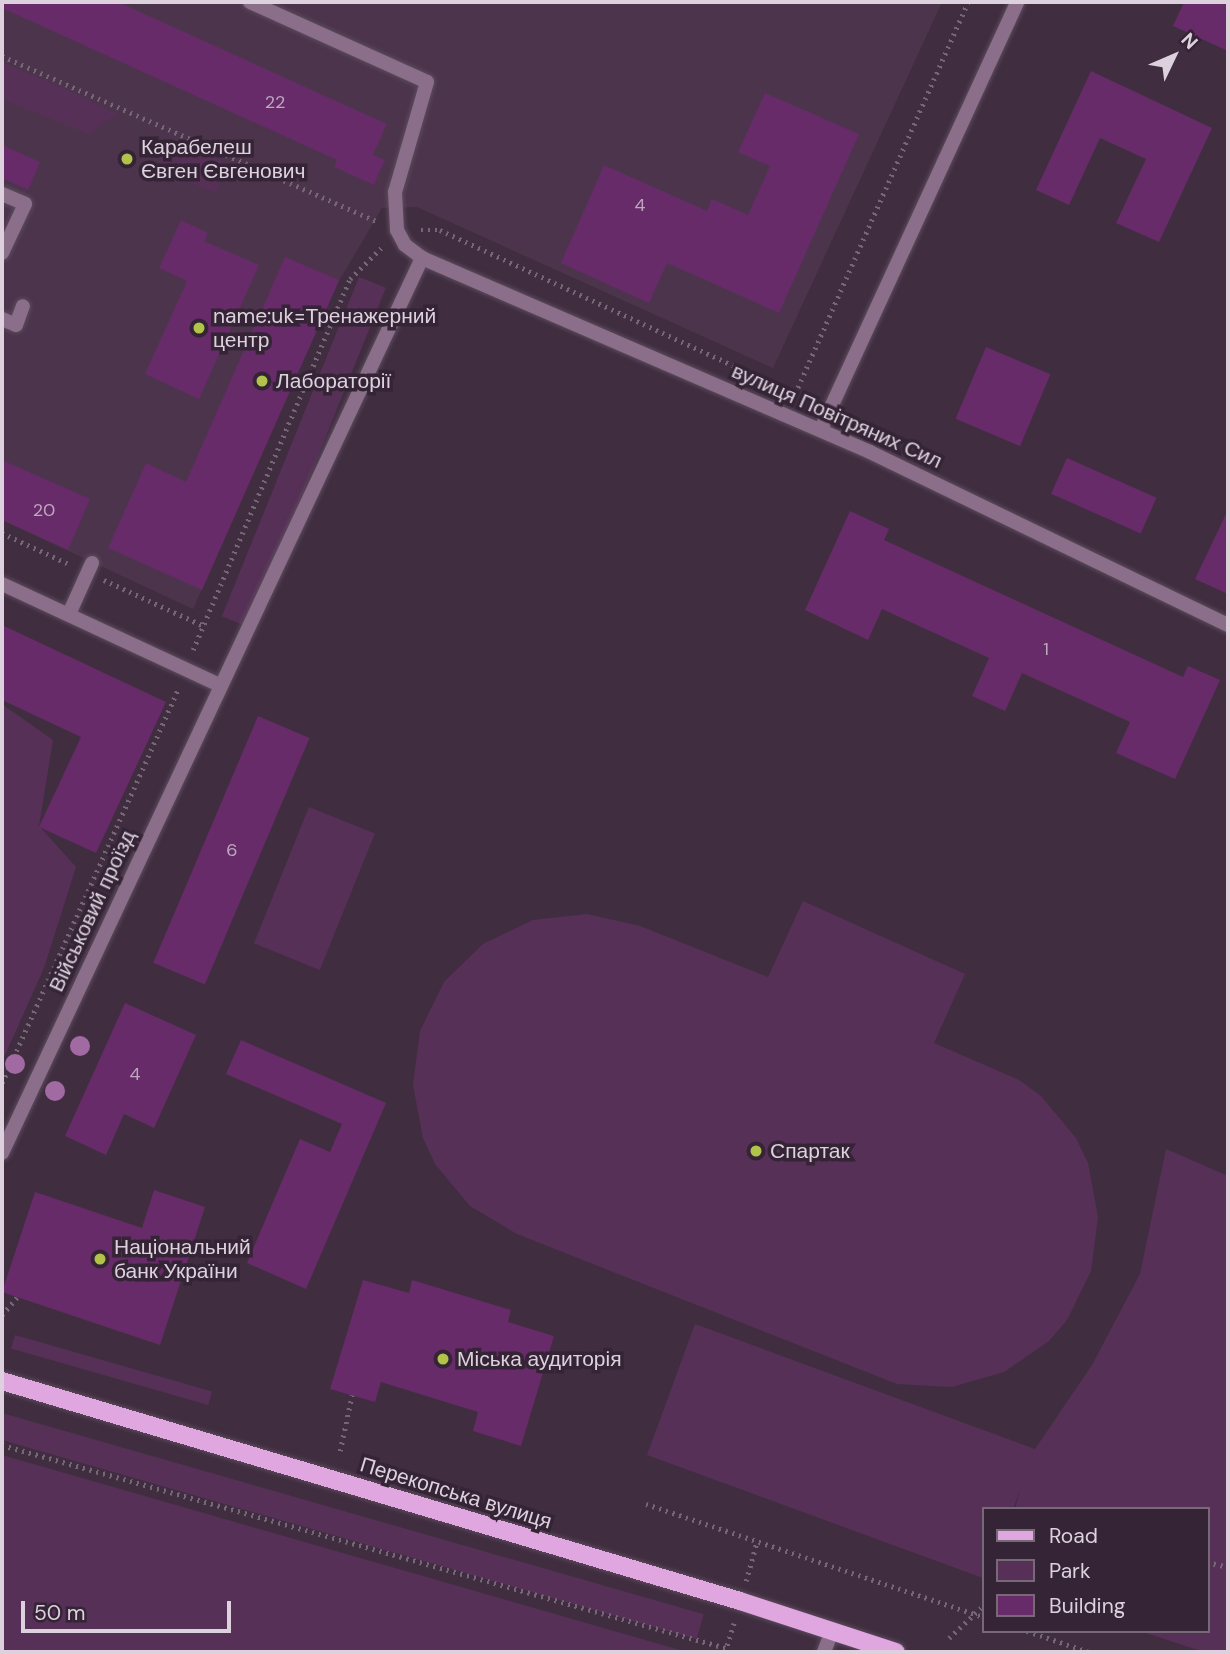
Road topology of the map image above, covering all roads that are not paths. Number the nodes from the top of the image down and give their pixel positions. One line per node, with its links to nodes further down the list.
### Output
1 (250, 2): 5 (street)
2 (1017, 2): 8 (street)
3 (2, 194): 4 (street)
4 (2, 253)
5 (422, 258): 8 (street, вулиця Повітряних Сил); 13 (street, Військовий проїзд)
6 (23, 306): 7 (street)
7 (2, 319)
8 (821, 429): 12 (street, вулиця Повітряних Сил)
9 (92, 563): 11 (street)
10 (2, 584): 11 (street)
11 (69, 614): 13 (street)
12 (1228, 625)
13 (220, 685): 14 (street, Військовий проїзд)
14 (2, 1153)
15 (2, 1381): 16 (main road, Перекопська вулиця)
16 (832, 1631): 17 (street); 18 (main road, Перекопська вулиця)
17 (824, 1652)
18 (896, 1652)

